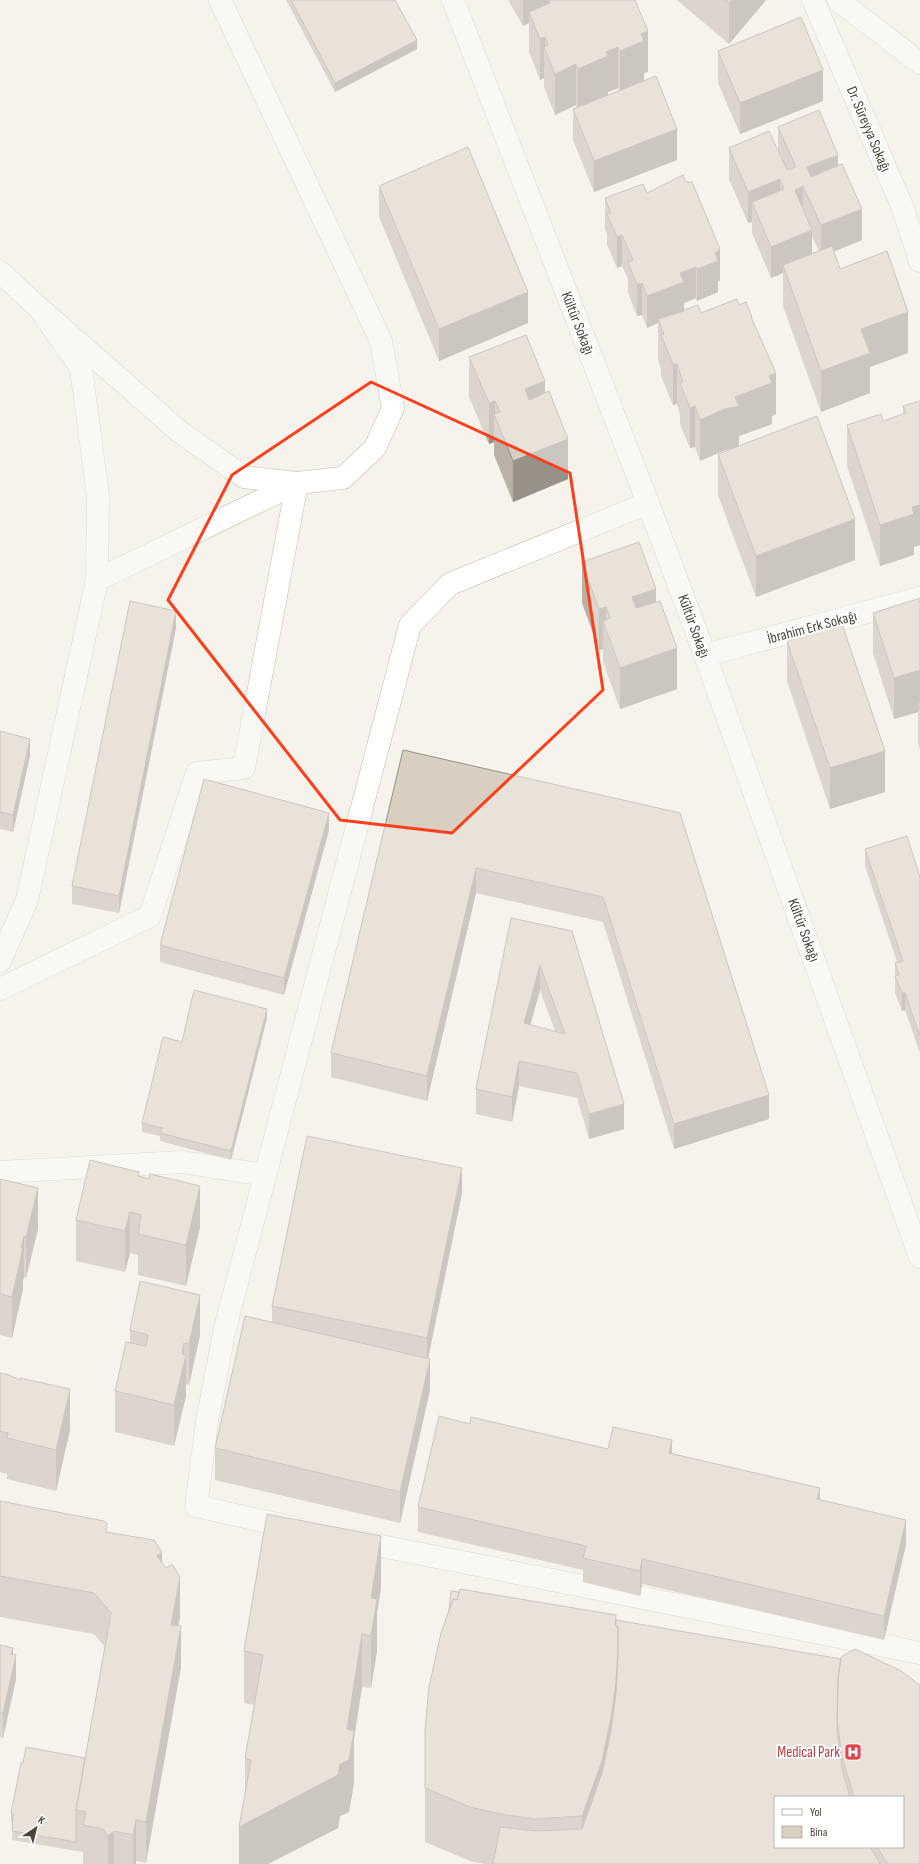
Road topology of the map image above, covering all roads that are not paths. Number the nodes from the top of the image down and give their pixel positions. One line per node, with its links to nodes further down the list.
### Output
1 (220, 0): 9 (street)
2 (452, 0): 10 (street, Kültür Sokağı)
3 (813, 0): 6 (street, Dr. Süreyya Sokağı)
4 (838, 0): 5 (street)
5 (920, 63)
6 (920, 260)
7 (0, 272): 8 (street)
8 (39, 308): 9 (street); 11 (street)
9 (297, 483): 11 (street); 15 (street)
10 (648, 503): 13 (street, Kültür Sokağı); 17 (street)
11 (97, 580): 14 (street)
12 (920, 598): 13 (street, İbrahim Erk Sokağı)
13 (705, 655): 18 (street, Kültür Sokağı)
14 (0, 961)
15 (0, 990)
16 (0, 1172): 17 (street)
17 (265, 1175): 20 (street)
18 (914, 1218): 19 (street, Kültür Sokağı)
19 (920, 1257)
20 (920, 1653)

